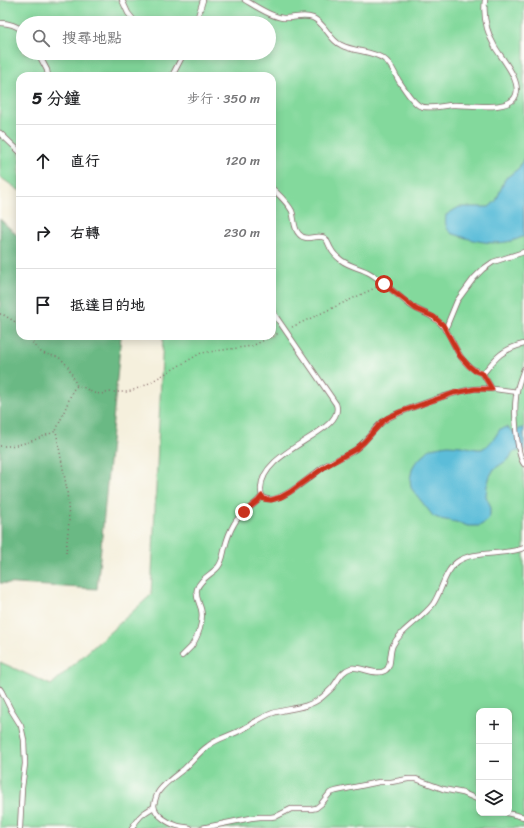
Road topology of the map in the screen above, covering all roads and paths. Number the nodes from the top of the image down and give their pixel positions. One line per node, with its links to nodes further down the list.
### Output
1 (122, 0): 5 (lane)
2 (203, 0): 6 (lane)
3 (245, 0): 7 (lane)
4 (485, 0): 8 (lane)
5 (130, 16)
6 (198, 16)
7 (275, 16)
8 (276, 16)
9 (0, 23): 10 (lane)
10 (16, 26)
11 (42, 60): 13 (lane)
12 (180, 60): 14 (lane)
13 (47, 72)
14 (174, 72)
15 (0, 133): 16 (lane)
16 (16, 148)
17 (276, 192): 19 (lane)
18 (524, 252): 24 (lane)
19 (384, 284): 23 (path); 24 (lane)
20 (0, 314): 22 (path)
21 (276, 317): 38 (lane, bridge)
22 (16, 323)
23 (287, 330)
24 (446, 330): 31 (lane)
25 (280, 333): 26 (path)
26 (276, 335)
27 (31, 340): 32 (path)
28 (265, 340): 32 (path)
29 (524, 344): 31 (lane)
30 (524, 369): 34 (lane)
31 (483, 374): 33 (lane)
32 (77, 386): 35 (path)
33 (492, 389): 34 (lane); 38 (lane)
34 (517, 392): 37 (lane)
35 (56, 431): 36 (path); 40 (path)
36 (0, 446)
37 (524, 464)
38 (262, 496): 41 (lane)
39 (524, 548): 44 (lane)
40 (66, 553)
41 (182, 656)
42 (0, 689): 47 (lane)
43 (476, 799): 50 (lane)
44 (154, 807): 48 (lane); 49 (lane)
45 (512, 814): 46 (lane)
46 (524, 817)
47 (20, 828)
48 (132, 828)
49 (190, 828)
50 (202, 828)

